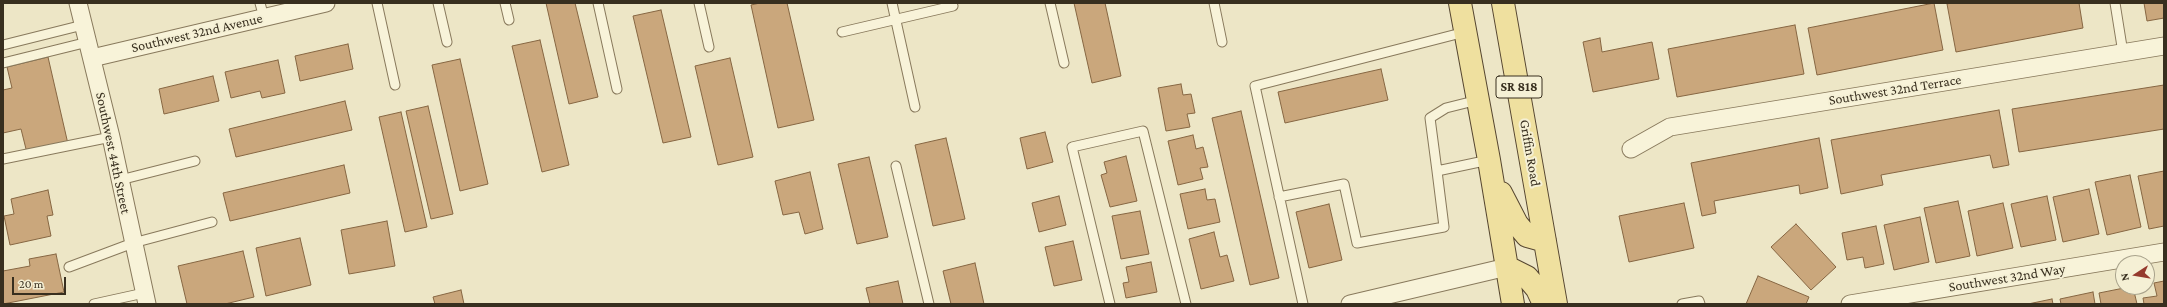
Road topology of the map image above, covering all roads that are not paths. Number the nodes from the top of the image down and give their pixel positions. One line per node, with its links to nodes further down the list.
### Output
1 (78, 3): 18 (street, Southwest 44th Street)
2 (326, 3): 15 (street, Southwest 32nd Avenue)
3 (378, 3): 31 (lane)
4 (438, 3): 22 (lane)
5 (505, 3): 16 (lane)
6 (598, 3): 32 (lane)
7 (699, 3): 25 (lane)
8 (892, 3): 17 (lane)
9 (1050, 3): 30 (lane)
10 (1214, 3): 23 (lane)
11 (1460, 3): 20 (main road, SR 818)
12 (1503, 3): 45 (main road, Griffin Road / SR 818)
13 (2115, 3): 27 (lane)
14 (953, 6): 17 (lane)
15 (262, 10): 28 (street, Southwest 32nd Avenue)
16 (509, 20)
17 (895, 20): 19 (lane); 34 (lane)
18 (84, 25): 21 (street, Southwest 44th Street); 24 (lane)
19 (842, 32)
20 (1466, 32): 33 (main road, SR 818); 43 (lane)
21 (88, 42): 28 (street, Southwest 44th Street); 29 (lane)
22 (448, 42)
23 (1222, 42)
24 (3, 45)
25 (709, 46)
26 (2164, 46): 27 (street, Southwest 32nd Terrace)
27 (2123, 53): 36 (street, Southwest 32nd Terrace)
28 (92, 58): 35 (street, Southwest 44th Street)
29 (3, 63)
30 (1064, 63)
31 (395, 85)
32 (617, 89)
33 (1478, 100): 40 (main road, SR 818); 41 (lane)
34 (915, 107)
35 (111, 137): 37 (lane); 42 (street, Southwest 44th Street)
36 (1630, 149)
37 (3, 159)
38 (195, 161): 42 (lane)
39 (896, 166): 52 (lane)
40 (1490, 167): 41 (lane); 45 (main road); 48 (main road, SR 818)
41 (1437, 171): 43 (lane)
42 (120, 180): 46 (street, Southwest 44th Street)
43 (1279, 197): 55 (lane)
44 (212, 222): 46 (lane)
45 (1545, 241): 59 (main road, Griffin Road / SR 818)
46 (133, 243): 49 (lane); 50 (street, Southwest 44th Street)
47 (2164, 252): 62 (street, Southwest 32nd Way)
48 (1507, 266): 56 (street); 57 (main road, SR 818); 58 (main road)
49 (69, 267)
50 (146, 298): 51 (lane)
51 (94, 304)
52 (929, 304)
53 (1110, 304): 54 (lane)
54 (1186, 304)
55 (1303, 304)
56 (1350, 304)
57 (1513, 304)
58 (1544, 304)
59 (1556, 304)
60 (1682, 304): 61 (lane)
61 (1700, 304)
62 (1850, 304)

